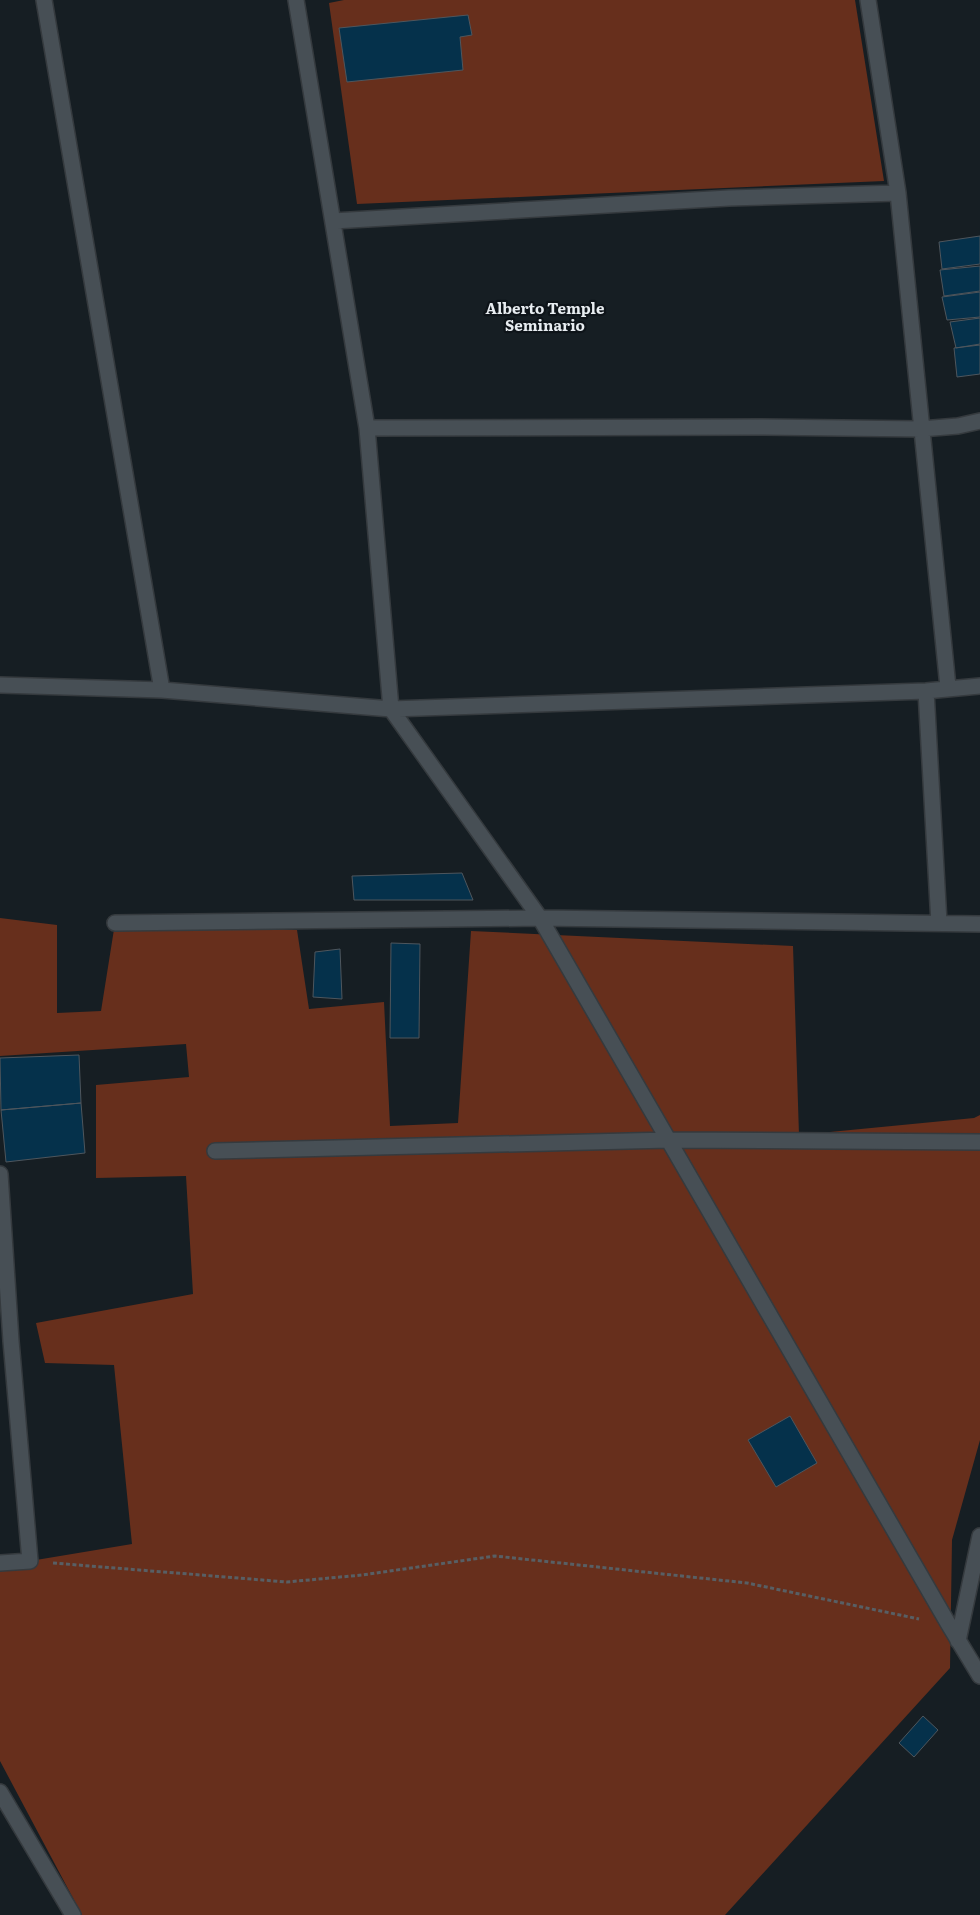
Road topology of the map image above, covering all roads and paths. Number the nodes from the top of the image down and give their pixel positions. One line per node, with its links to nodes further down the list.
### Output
1 (44, 0): 12 (street)
2 (296, 0): 5 (street)
3 (868, 0): 4 (street)
4 (898, 193): 5 (street); 8 (street)
5 (333, 221): 7 (street)
6 (980, 421): 8 (street)
7 (367, 428): 8 (street); 14 (street)
8 (921, 429): 11 (street)
9 (0, 685): 12 (street)
10 (980, 686): 11 (street)
11 (948, 688): 13 (street)
12 (162, 690): 14 (street)
13 (926, 691): 14 (street); 17 (street)
14 (392, 708): 15 (street)
15 (540, 918): 16 (street); 17 (street); 19 (street)
16 (115, 923)
17 (939, 923): 18 (street)
18 (980, 924)
19 (668, 1140): 20 (street); 21 (street); 26 (street)
20 (980, 1142)
21 (215, 1151)
22 (0, 1174): 24 (street)
23 (980, 1536): 27 (street)
24 (30, 1561): 25 (street); 26 (path)
25 (0, 1563)
26 (949, 1625): 27 (street)
27 (958, 1641): 28 (street)
28 (980, 1676)
29 (0, 1792): 30 (street)
30 (73, 1915)

